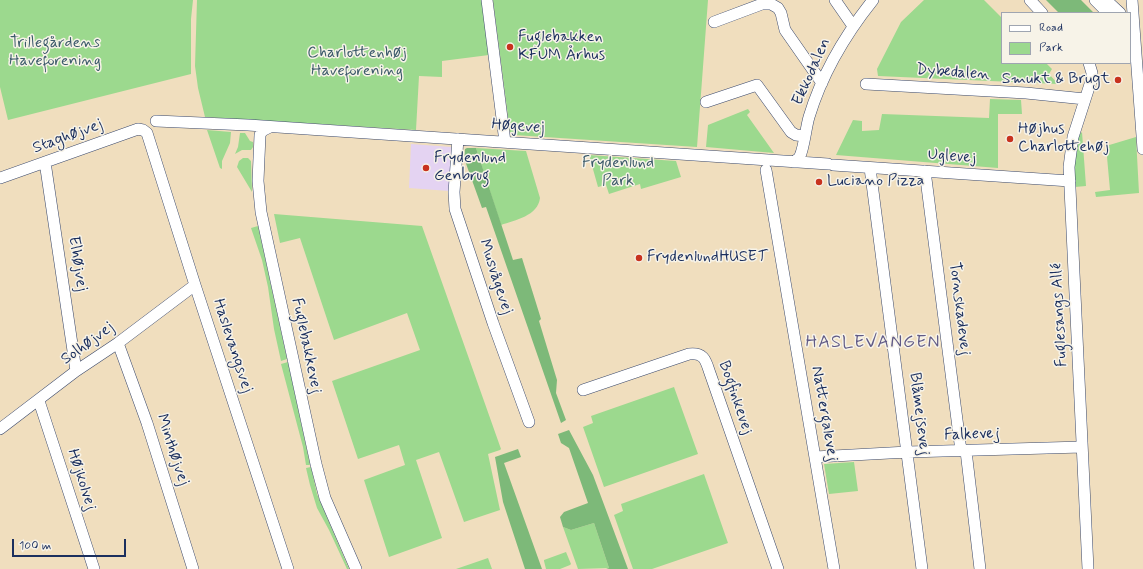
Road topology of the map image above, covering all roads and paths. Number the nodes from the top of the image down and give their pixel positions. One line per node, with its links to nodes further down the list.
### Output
1 (487, 0): 26 (street)
2 (835, 0): 13 (street)
3 (873, 0): 13 (street, Ekkodalen)
4 (1030, 0): 9 (street)
5 (1095, 0): 10 (street)
6 (1106, 0): 11 (street)
7 (1132, 0): 14 (street)
8 (1138, 0): 14 (street)
9 (1041, 12)
10 (1107, 12)
11 (1119, 12)
12 (714, 22): 17 (street)
13 (853, 26): 17 (street, Ekkodalen)
14 (1137, 33): 16 (street); 27 (street)
15 (1088, 64): 19 (street, Fuglesangs Allé)
16 (1143, 76)
17 (822, 83): 24 (street, Ekkodalen)
18 (866, 84): 19 (street, Dybedalen)
19 (1085, 99): 35 (street, Fuglesangs Allé)
20 (706, 102): 24 (street)
21 (156, 121): 22 (street, Høgevej)
22 (270, 127): 25 (street, Høgevej); 50 (street, Fuglebakkevej)
23 (147, 133): 28 (street, Staghøjvej); 36 (street, Haslevangsvej)
24 (804, 136): 29 (street, Ekkodalen)
25 (458, 139): 26 (street, Høgevej); 41 (street, Musvågevej)
26 (505, 142): 29 (street, Høgevej)
27 (1143, 149)
28 (45, 162): 34 (street, Staghøjvej); 38 (street, Elhøjvej)
29 (793, 162): 30 (street, Høgevej)
30 (830, 164): 31 (street, Uglevej)
31 (870, 168): 33 (street, Uglevej); 45 (street, Blåmejsevej)
32 (766, 170): 46 (street, Nattergalevej)
33 (925, 171): 35 (street, Uglevej); 44 (street, Tornskadevej)
34 (0, 178)
35 (1070, 181): 43 (street, Fuglesangs Allé)
36 (195, 285): 37 (street, Solhøjvej); 49 (street, Haslevangsvej)
37 (118, 343): 38 (street, Solhøjvej); 48 (street, Minthøjvej)
38 (76, 371): 40 (street, Solhøjvej)
39 (583, 390): 51 (street, Bogfinkevej)
40 (39, 401): 42 (street, Solhøjvej); 47 (street, Højkolvej)
41 (529, 422)
42 (0, 429)
43 (1082, 447): 44 (street, Falkevej); 55 (street, Fuglesangs Allé)
44 (963, 451): 45 (street, Falkevej); 54 (street, Tornskadevej)
45 (908, 452): 46 (street, Falkevej); 53 (street, Blåmejsevej)
46 (816, 457): 52 (street, Nattergalevej)
47 (94, 569)
48 (193, 569)
49 (288, 569)
50 (356, 569)
51 (778, 569)
52 (834, 569)
53 (922, 569)
54 (980, 569)
55 (1088, 569)

